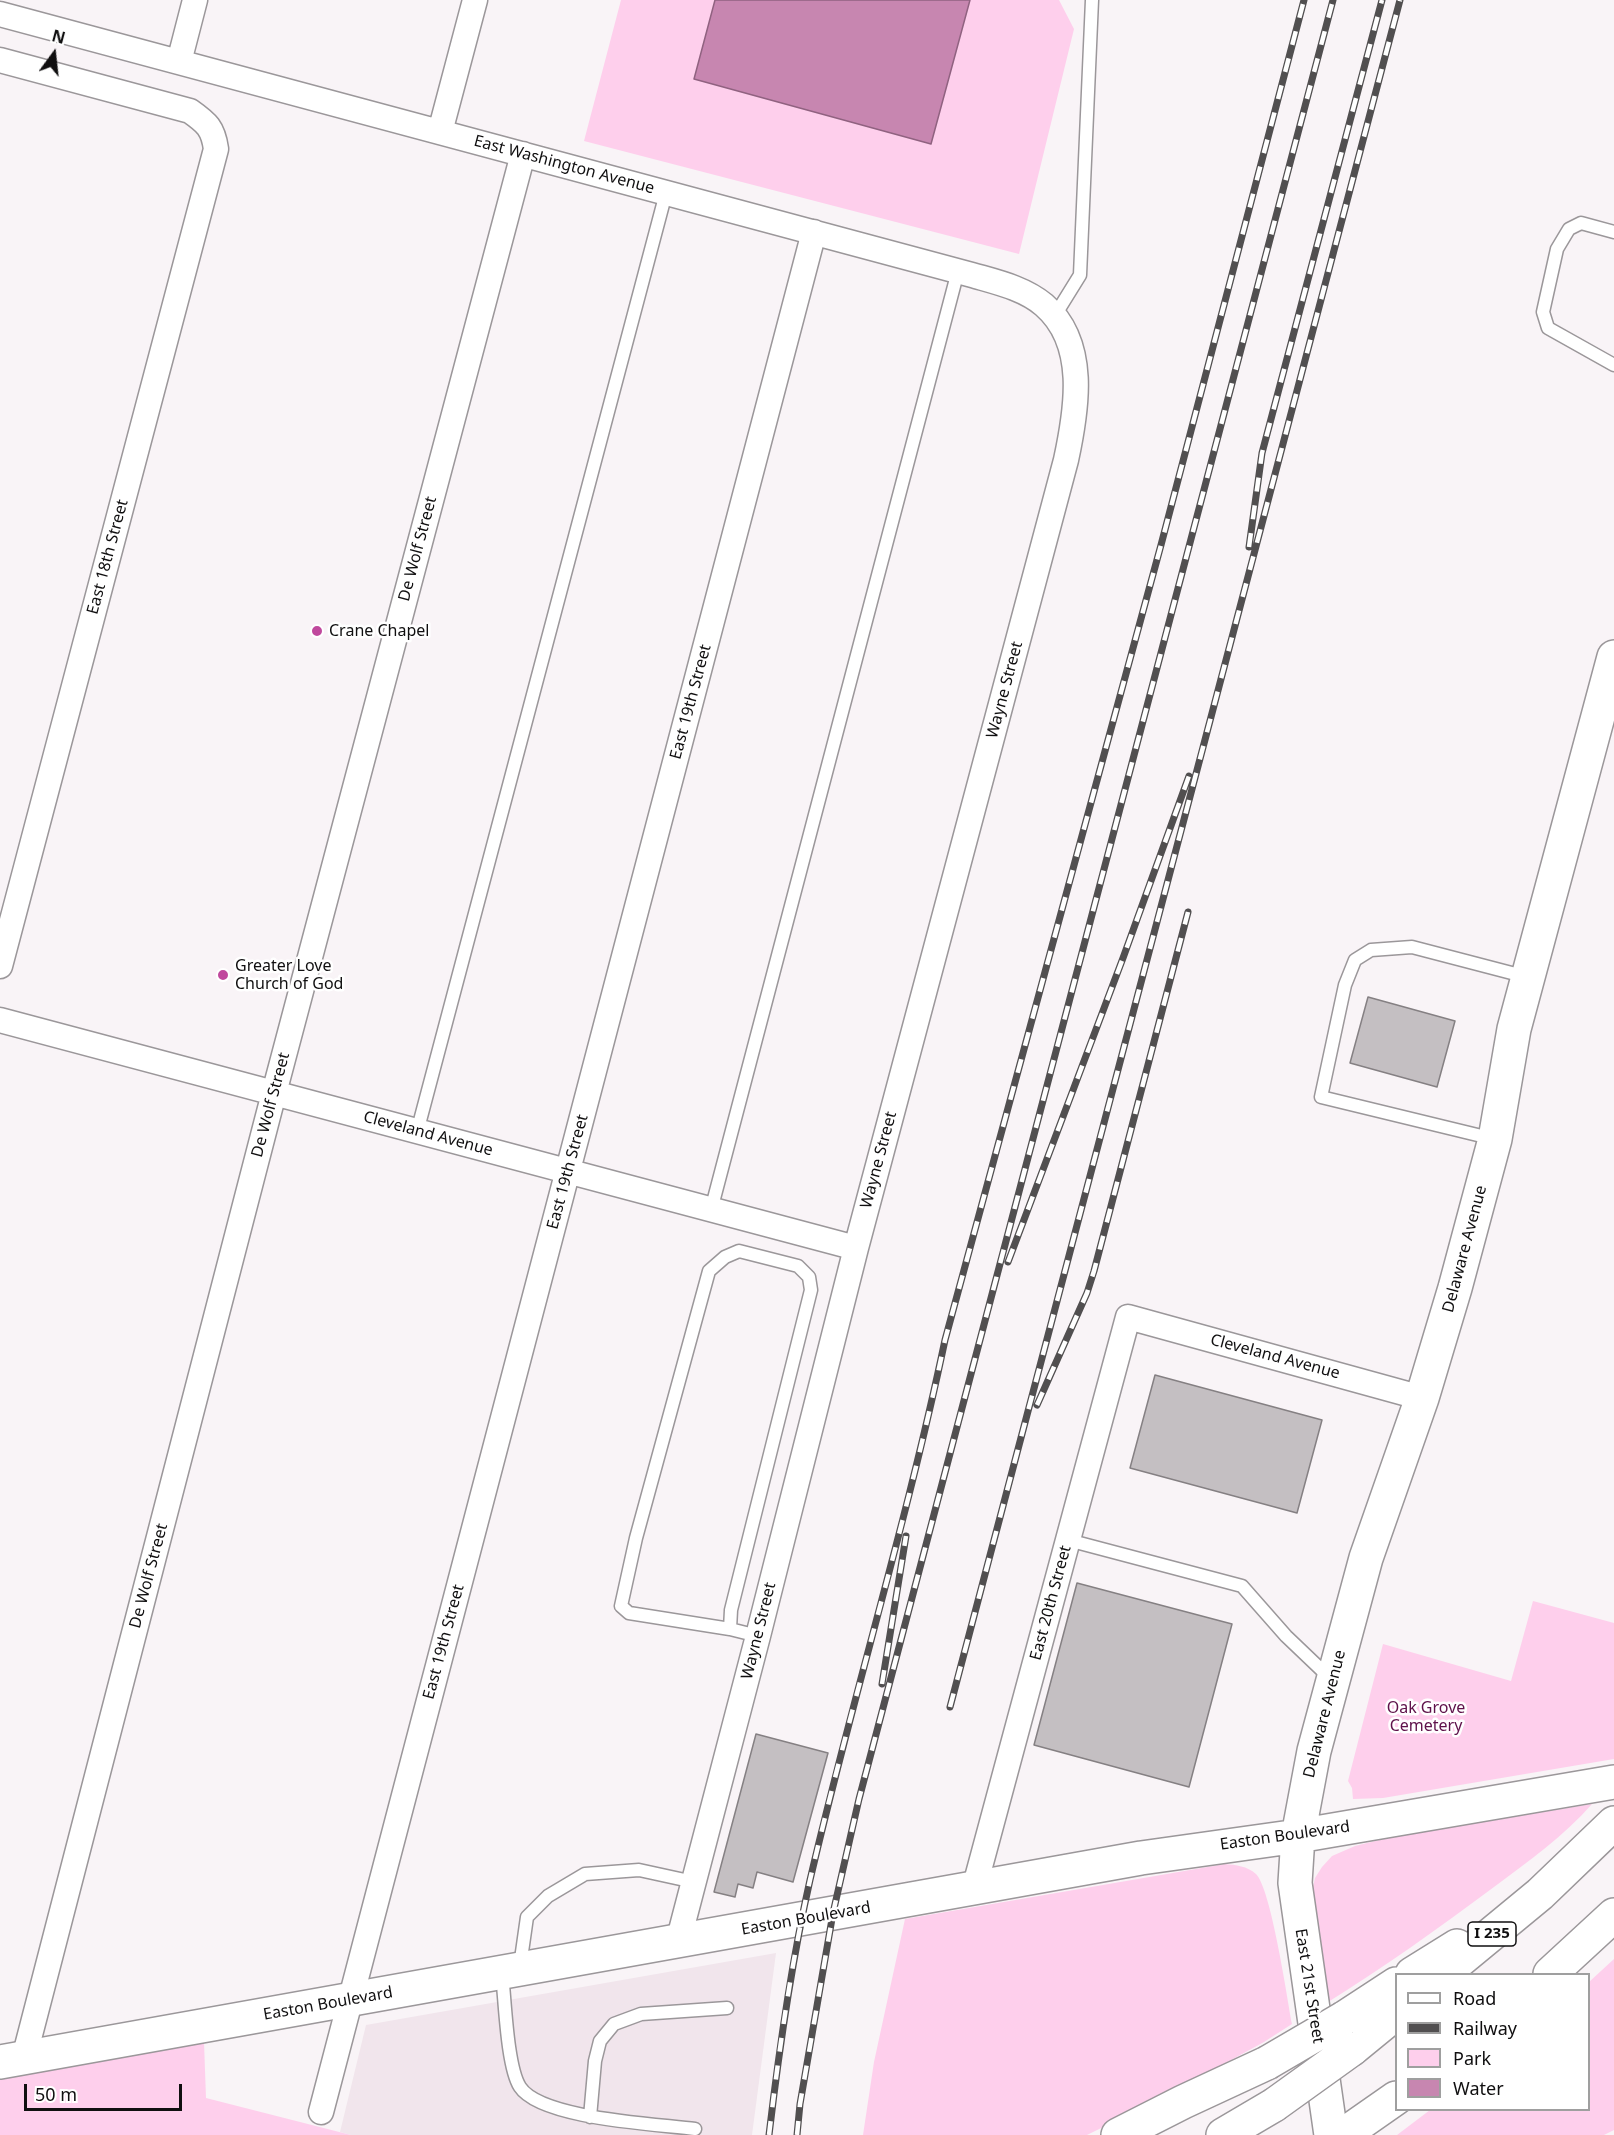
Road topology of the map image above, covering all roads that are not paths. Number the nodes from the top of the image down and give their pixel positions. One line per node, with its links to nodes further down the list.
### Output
1 (195, 0): 6 (street)
2 (475, 0): 7 (street)
3 (1092, 0): 13 (lane)
4 (0, 14): 6 (street, East Washington Avenue)
5 (0, 60): 17 (street, East 18th Street)
6 (179, 62): 7 (street, East Washington Avenue)
7 (440, 132): 8 (street, East Washington Avenue)
8 (523, 154): 9 (street, East Washington Avenue); 20 (street, De Wolf Street)
9 (666, 193): 10 (street, East Washington Avenue); 21 (lane)
10 (814, 232): 12 (street, East Washington Avenue); 23 (street, East 19th Street)
11 (1614, 232): 14 (lane)
12 (958, 271): 13 (street, East Washington Avenue); 24 (lane)
13 (1054, 317): 15 (street, East Washington Avenue)
14 (1614, 365)
15 (1076, 378): 25 (street, Wayne Street)
16 (1614, 657): 18 (main road, Delaware Avenue)
17 (0, 966)
18 (1528, 977): 22 (main road, Delaware Avenue); 22 (lane)
19 (0, 1020): 20 (street, Cleveland Avenue)
20 (274, 1093): 21 (street, Cleveland Avenue); 48 (street, De Wolf Street)
21 (417, 1132): 23 (street, Cleveland Avenue)
22 (1495, 1139): 27 (main road, Delaware Avenue)
23 (568, 1172): 24 (street, Cleveland Avenue); 45 (street, East 19th Street)
24 (711, 1210): 25 (street, Cleveland Avenue)
25 (856, 1248): 30 (street, Wayne Street)
26 (1128, 1317): 27 (street, Cleveland Avenue); 28 (street, East 20th Street)
27 (1422, 1398): 31 (main road, Delaware Avenue)
28 (1068, 1540): 31 (lane); 36 (street, East 20th Street)
29 (730, 1629): 29 (lane); 30 (lane)
30 (758, 1636): 35 (street, Wayne Street)
31 (1332, 1681): 34 (main road, Delaware Avenue)
32 (1614, 1782): 34 (main road, Easton Boulevard)
33 (1613, 1824): 37 (main road, I 235)
34 (1298, 1836): 36 (main road, Easton Boulevard); 55 (main road, East 21st Street)
35 (694, 1882): 39 (street, Wayne Street); 40 (lane)
36 (974, 1888): 39 (main road, Easton Boulevard)
37 (1540, 1894): 41 (main road); 42 (main road, I 235)
38 (1614, 1915): 43 (main road)
39 (678, 1942): 40 (main road, Easton Boulevard)
40 (511, 1972): 45 (main road, Easton Boulevard); 51 (lane)
41 (1414, 1973)
42 (1444, 1973)
43 (1551, 1973)
44 (1395, 1985): 53 (main road, bridge)
45 (350, 2000): 48 (main road, Easton Boulevard); 50 (street, East 19th Street)
46 (727, 2008): 51 (lane)
47 (1395, 2014): 54 (main road, bridge)
48 (12, 2060)
49 (1385, 2106): 56 (main road)
50 (321, 2112)
51 (590, 2117): 52 (lane)
52 (695, 2129)
53 (1118, 2135)
54 (1223, 2135)
55 (1331, 2135)
56 (1343, 2135)

